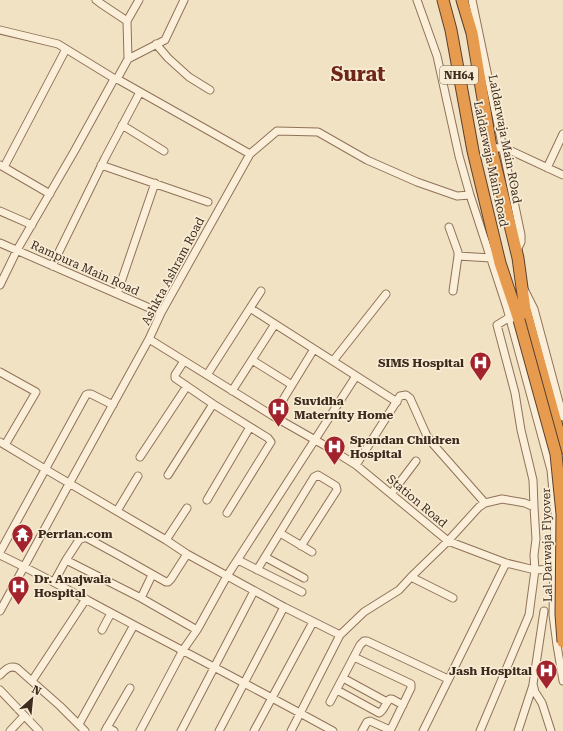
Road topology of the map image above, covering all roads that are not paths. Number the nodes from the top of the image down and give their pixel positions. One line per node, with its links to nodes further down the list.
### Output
1 (96, 0): 8 (street)
2 (139, 0): 8 (street)
3 (184, 0): 10 (street)
4 (417, 0): 22 (street)
5 (443, 0): 20 (highway, Laldarwaja Main Road / NH64)
6 (462, 0): 18 (highway, Laldarwaja Main ROad / NH64)
7 (472, 0): 18 (street)
8 (127, 21): 12 (street)
9 (0, 30): 11 (street)
10 (156, 44): 12 (street); 14 (street)
11 (66, 50): 13 (street); 24 (street)
12 (128, 59): 13 (street)
13 (116, 79): 15 (street); 28 (street)
14 (210, 90)
15 (140, 92): 16 (street); 21 (street)
16 (122, 125): 19 (street); 23 (street)
17 (563, 134): 25 (street)
18 (497, 148): 25 (street); 40 (highway, Laldarwaja Main ROad / NH64)
19 (164, 151)
20 (473, 151): 22 (street); 37 (highway, Laldarwaja Main Road / NH64)
21 (250, 154): 29 (street, Ashkta Ashram Road); 47 (street, Ashkta Ashram Road)
22 (459, 156): 29 (street)
23 (101, 165): 27 (street); 38 (street)
24 (2, 166): 28 (street)
25 (547, 168): 26 (street)
26 (563, 175)
27 (155, 183): 30 (street); 44 (street)
28 (50, 194): 32 (street)
29 (470, 195): 37 (street)
30 (208, 202)
31 (0, 211): 32 (street)
32 (32, 225): 35 (street)
33 (450, 227): 36 (street)
34 (0, 243): 35 (street, Rampura Main Road)
35 (18, 250): 38 (street, Rampura Main Road); 39 (street)
36 (458, 256): 37 (street); 43 (street)
37 (495, 263): 48 (highway, Lal Darwaja Flyover / NH64)
38 (52, 266): 44 (street, Rampura Main Road)
39 (2, 276): 41 (street)
40 (522, 283): 64 (street); 69 (highway, NH64)
41 (0, 285)
42 (261, 291): 46 (street)
43 (453, 291)
44 (117, 294): 47 (street, Rampura Main Road)
45 (386, 294): 54 (street)
46 (250, 308): 49 (street); 56 (street)
47 (161, 313): 50 (street, Ashkta Ashram Road)
48 (514, 318): 76 (street); 84 (street); 126 (highway, Lal Darwaja Flyover / NH64, bridge)
49 (275, 324): 51 (street); 52 (street)
50 (149, 339): 53 (street, Station Road); 63 (street, Ashkta Ashram Road)
51 (314, 349): 54 (street); 58 (street)
52 (252, 360): 58 (street); 60 (street)
53 (184, 361): 56 (street, Station Road); 59 (street)
54 (333, 361): 57 (street)
55 (0, 372): 68 (street)
56 (207, 375): 60 (street, Station Road)
57 (356, 376): 61 (street); 67 (street)
58 (292, 385): 65 (street)
59 (187, 386): 62 (street); 70 (street)
60 (232, 391): 65 (street, Station Road)
61 (397, 402): 72 (street); 83 (street)
62 (213, 404): 66 (street); 75 (street)
63 (113, 405): 74 (street); 78 (street, Ashkta Ashram Road)
64 (562, 412)
65 (273, 416): 67 (street, Station Road)
66 (250, 427): 82 (street); 87 (street)
67 (315, 440): 72 (street, Station Road); 97 (street)
68 (3, 444): 74 (street)
69 (563, 448)
70 (140, 457)
71 (416, 461): 80 (street)
72 (356, 465): 80 (street, Station Road)
73 (563, 468): 76 (street)
74 (45, 470): 78 (street); 93 (street)
75 (168, 475)
76 (551, 475): 79 (street)
77 (138, 476): 86 (street)
78 (69, 484): 86 (street); 99 (street, Ashkta Ashram Road)
79 (553, 488): 81 (street); 100 (street)
80 (391, 494): 90 (street, Station Road)
81 (563, 494)
82 (207, 500)
83 (485, 503): 84 (street); 90 (street)
84 (534, 507): 103 (street)
85 (187, 508): 89 (street)
86 (117, 511): 89 (street)
87 (227, 513)
88 (280, 533): 91 (street); 91 (street); 95 (street)
89 (166, 540): 94 (street)
90 (448, 541): 98 (street, Station Road); 106 (street)
91 (301, 546): 92 (street)
92 (312, 552)
93 (0, 554): 99 (street)
94 (187, 554): 104 (street); 105 (street)
95 (265, 557): 102 (street); 107 (street)
96 (66, 560): 104 (street); 108 (street); 111 (street)
97 (238, 560): 102 (street); 105 (street)
98 (506, 563): 103 (street, Station Road); 132 (street)
99 (24, 566): 108 (street); 116 (street, Ashkta Ashram Road)
100 (553, 569): 101 (street, Station Road); 103 (street, Station Road); 118 (street)
101 (563, 569)
102 (257, 570): 110 (street)
103 (535, 570): 115 (street)
104 (152, 575): 111 (street)
105 (227, 576): 109 (street); 124 (street)
106 (411, 577): 112 (street); 125 (street)
107 (304, 578)
108 (54, 582): 113 (street)
109 (254, 591): 114 (street); 129 (street)
110 (302, 592)
111 (140, 598): 124 (street)
112 (453, 598)
113 (86, 599): 119 (street); 133 (street)
114 (284, 607): 121 (street); 135 (street)
115 (530, 608): 117 (street); 163 (street)
116 (0, 611)
117 (544, 611): 118 (street); 136 (street)
118 (554, 612): 120 (street); 134 (street)
119 (111, 613): 122 (street); 123 (street)
120 (563, 614)
121 (313, 622): 125 (street); 141 (street)
122 (134, 625): 127 (street); 148 (street)
123 (102, 630)
124 (196, 630): 127 (street)
125 (340, 635): 146 (street)
126 (563, 642)
127 (183, 650): 129 (street); 155 (street)
128 (354, 657): 131 (street); 132 (street); 145 (street)
129 (215, 667): 135 (street); 156 (street)
130 (0, 675): 133 (street)
131 (343, 678): 139 (street); 144 (street)
132 (448, 679): 162 (street)
133 (32, 681): 148 (street)
134 (563, 681)
135 (245, 683): 141 (street); 157 (street)
136 (533, 684): 164 (street); 165 (street)
137 (130, 688): 149 (street)
138 (0, 690): 140 (street)
139 (337, 690): 143 (street); 144 (street)
140 (6, 697): 142 (street); 147 (street)
141 (271, 697): 146 (street); 158 (street)
142 (0, 702)
143 (330, 702)
144 (387, 702): 145 (street)
145 (403, 705): 161 (street)
146 (300, 713): 150 (street); 159 (street)
147 (24, 716): 151 (street); 152 (street)
148 (79, 724): 153 (street)
149 (106, 729): 154 (street)
150 (328, 730)
151 (10, 731)
152 (39, 731)
153 (85, 731)
154 (114, 731)
155 (140, 731)
156 (181, 731)
157 (219, 731)
158 (254, 731)
159 (291, 731)
160 (362, 731): 161 (street)
161 (390, 731)
162 (423, 731)
163 (480, 731)
164 (518, 731)
165 (551, 731)

